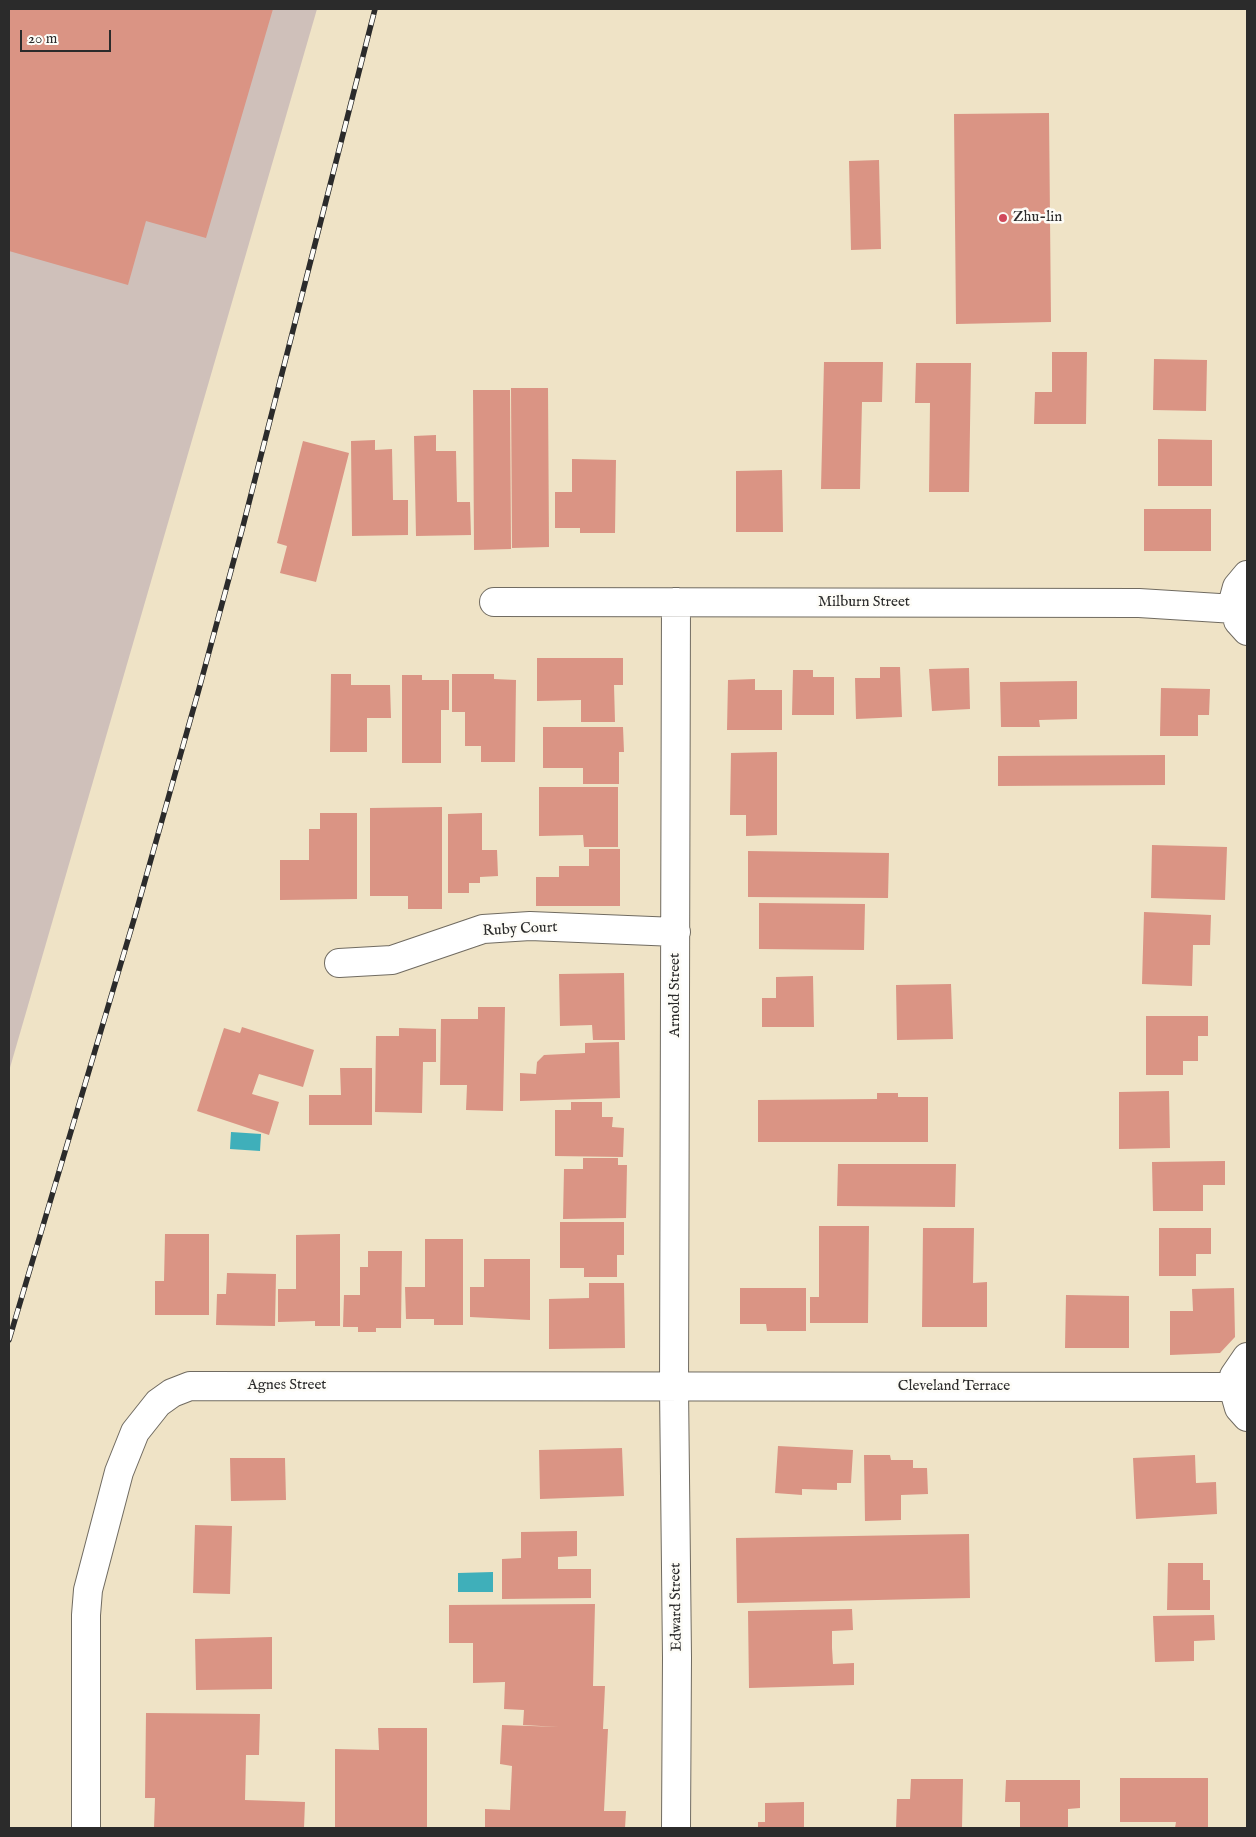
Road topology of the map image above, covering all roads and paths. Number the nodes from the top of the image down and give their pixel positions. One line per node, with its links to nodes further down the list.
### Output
1 (1247, 575): 4 (street)
2 (494, 602): 3 (street, Milburn Street)
3 (676, 602): 4 (street, Milburn Street); 5 (street, Arnold Street)
4 (1241, 620)
5 (676, 932): 6 (street, Ruby Court); 8 (street, Arnold Street)
6 (339, 963)
7 (1247, 1357): 9 (street)
8 (674, 1387): 9 (street, Cleveland Terrace); 11 (street, Agnes Street); 12 (street, Edward Street)
9 (1233, 1387): 10 (street)
10 (1247, 1417)
11 (86, 1828)
12 (676, 1828)

